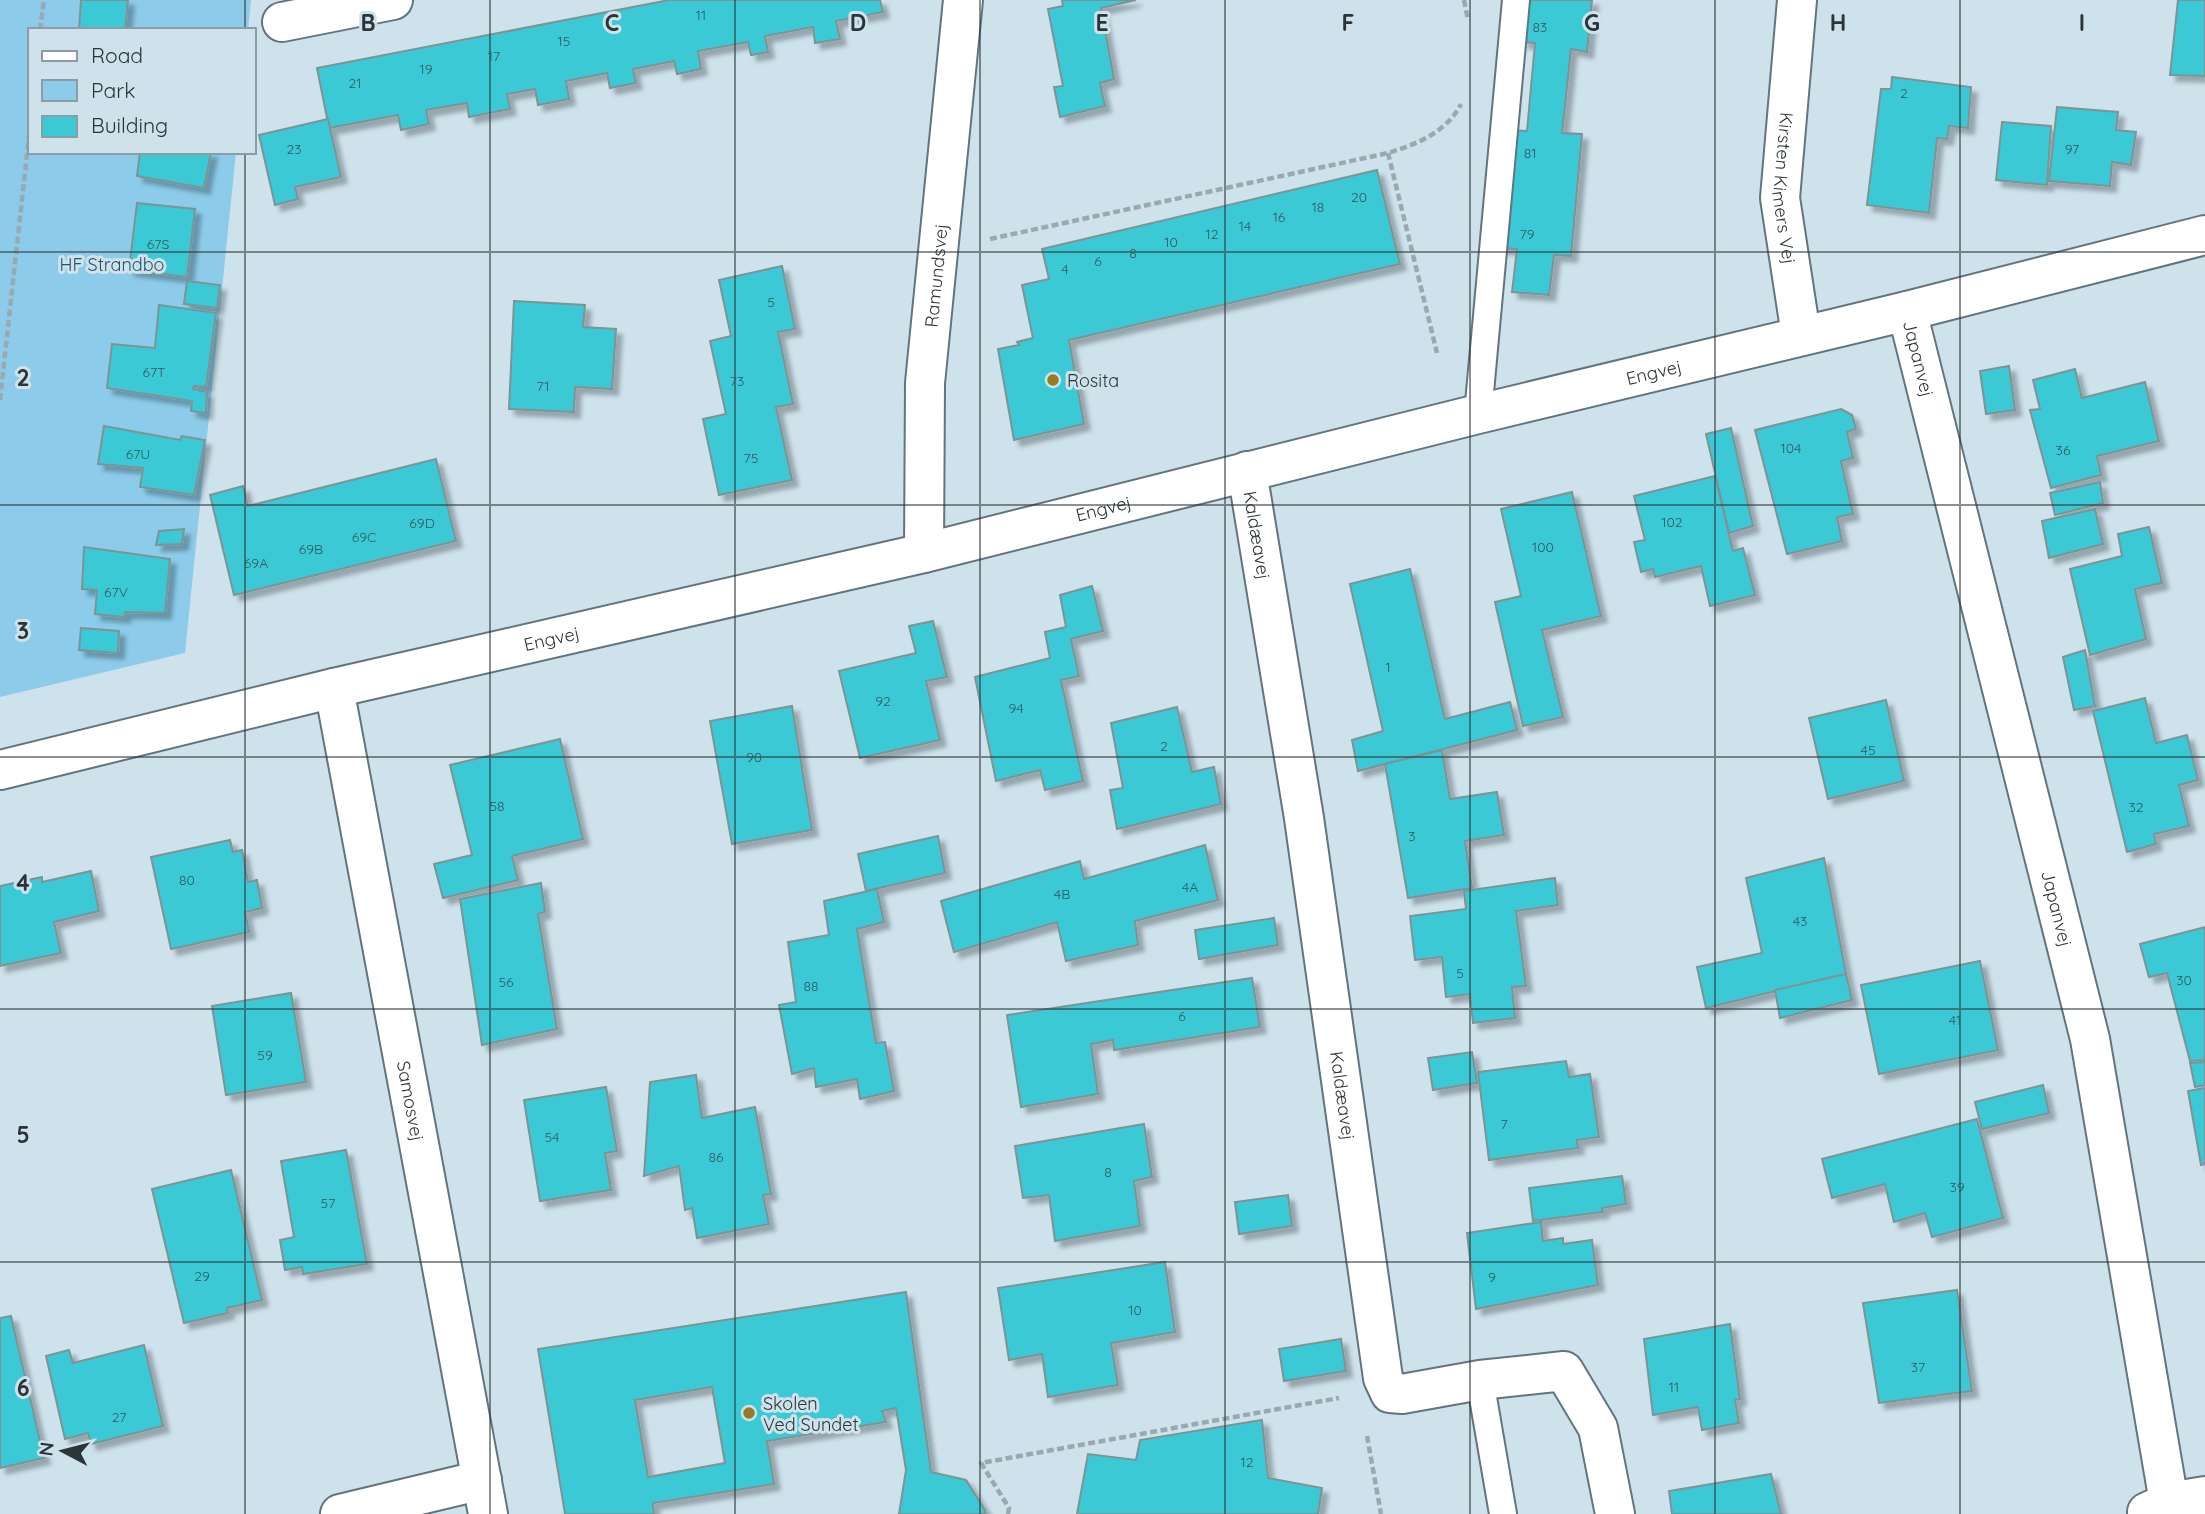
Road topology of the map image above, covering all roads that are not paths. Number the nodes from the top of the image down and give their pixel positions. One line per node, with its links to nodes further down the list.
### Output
1 (393, 0): 5 (street)
2 (962, 0): 11 (street, Ramundsvej)
3 (1516, 0): 9 (lane)
4 (1797, 0): 8 (street, Kirsten Kimers Vej)
5 (282, 22)
6 (2205, 235): 7 (street, Engvej)
7 (1907, 311): 8 (street, Engvej); 16 (street, Japanvej)
8 (1801, 335): 9 (street, Engvej)
9 (1478, 414): 10 (street, Engvej)
10 (1247, 471): 11 (street, Engvej); 14 (street, Kaldæavej)
11 (924, 553): 12 (street, Engvej)
12 (334, 688): 13 (street, Engvej); 15 (street, Samosvej)
13 (0, 770)
14 (1480, 1380): 18 (lane); 19 (street, Kaldæavej)
15 (485, 1497): 17 (street)
16 (2172, 1507)
17 (340, 1514)
18 (1503, 1514)
19 (1615, 1514)

